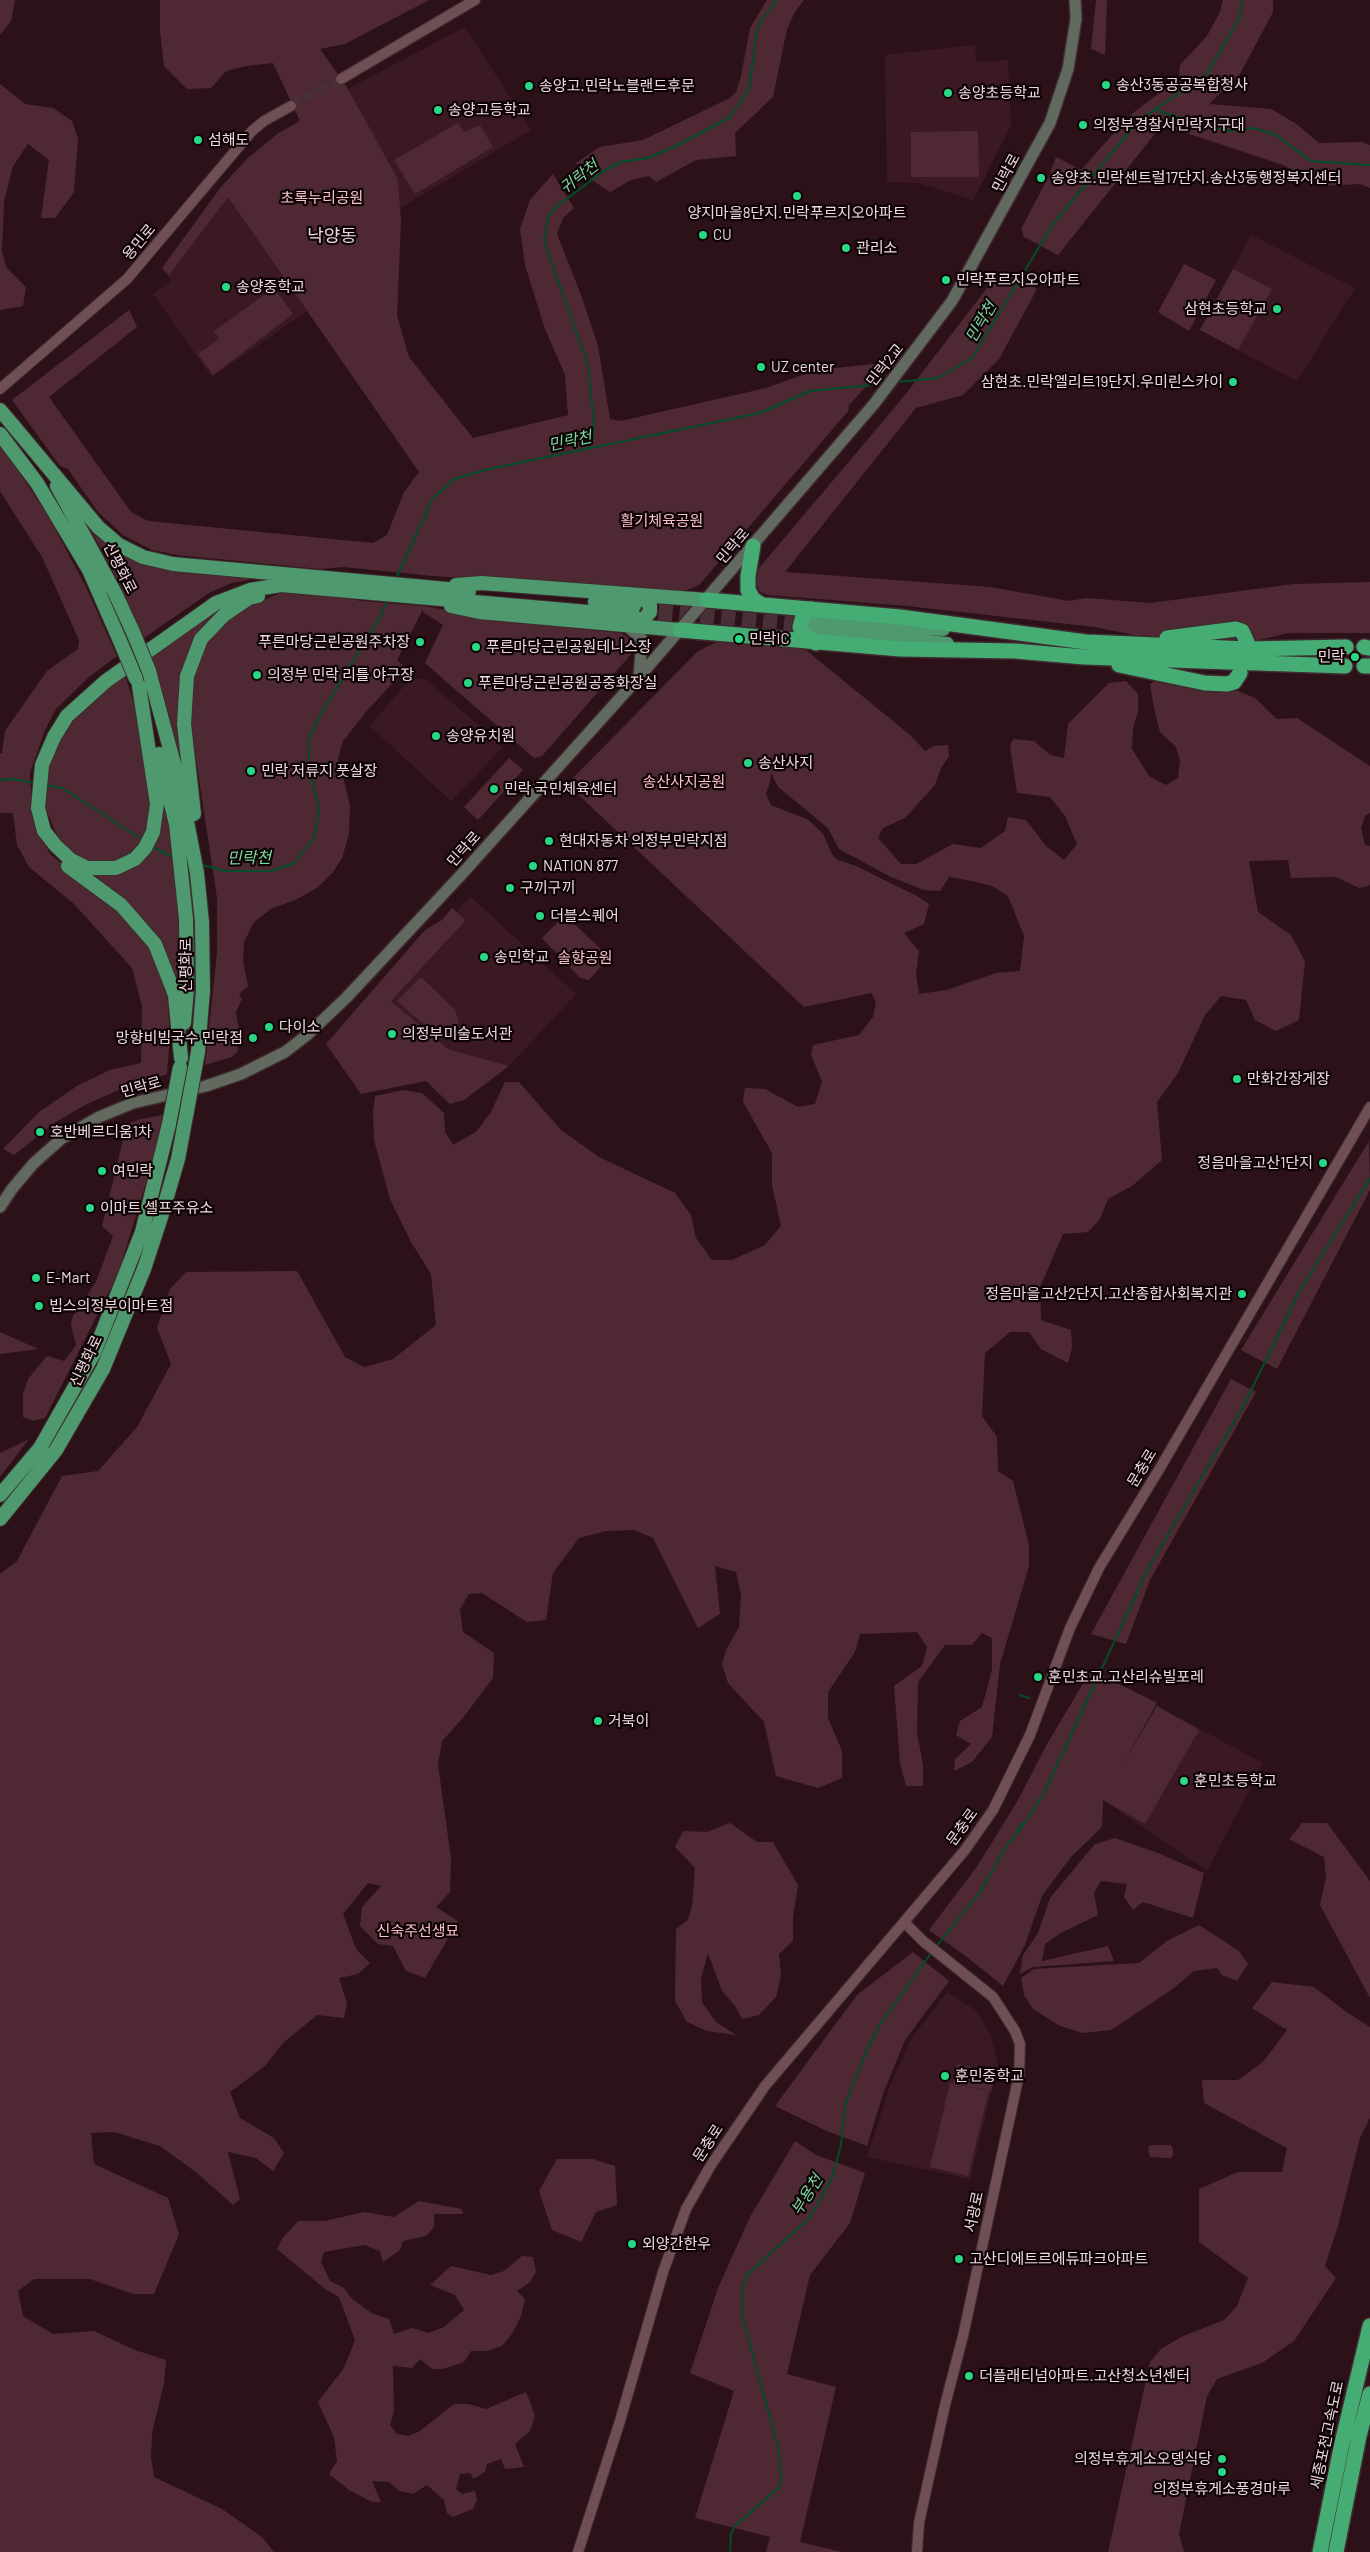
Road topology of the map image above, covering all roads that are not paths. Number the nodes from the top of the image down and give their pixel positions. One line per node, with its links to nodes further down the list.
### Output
1 (475, 0): 3 (street)
2 (1075, 0): 5 (main road, 민락로)
3 (342, 79)
4 (291, 106): 6 (street, 용민로)
5 (920, 344): 7 (main road, 민락2교)
6 (0, 389)
7 (874, 404): 11 (main road, 민락로)
8 (0, 410): 10 (highway, 신평화로)
9 (0, 434): 27 (highway, 신평화로, bridge)
10 (51, 471): 12 (highway); 29 (highway, 신평화로, bridge)
11 (753, 546): 14 (main road, 민락로); 15 (highway)
12 (321, 583): 13 (highway); 28 (highway); 29 (highway)
13 (417, 592): 16 (highway); 16 (highway)
14 (707, 600): 15 (highway); 16 (highway); 18 (main road, 민락로)
15 (762, 605): 17 (highway)
16 (634, 611): 18 (highway); 26 (main road)
17 (811, 620): 20 (highway); 22 (highway); 23 (highway)
18 (680, 630): 20 (highway); 26 (main road, 민락로)
19 (1247, 642): 22 (highway)
20 (817, 644): 23 (highway)
21 (1346, 647): 22 (highway)
22 (1085, 649): 23 (highway); 24 (highway); 25 (highway)
23 (1015, 650)
24 (1345, 666)
25 (1240, 673)
26 (639, 677): 32 (main road, 민락로)
27 (138, 683): 28 (highway); 29 (highway, 신평화로)
28 (36, 808): 30 (highway)
29 (187, 826): 30 (highway, 신평화로); 34 (highway, 신평화로, bridge)
30 (180, 1062): 33 (highway, 신평화로, bridge)
31 (1370, 1106): 35 (street, 문충로)
32 (0, 1207)
33 (0, 1495)
34 (0, 1519)
35 (905, 1923): 38 (street, 문충로); 39 (street, 서광로)
36 (1370, 2326): 40 (highway, 세종포천고속도로)
37 (1370, 2394): 41 (highway)
38 (578, 2552)
39 (917, 2552)
40 (1320, 2552)
41 (1336, 2552)

